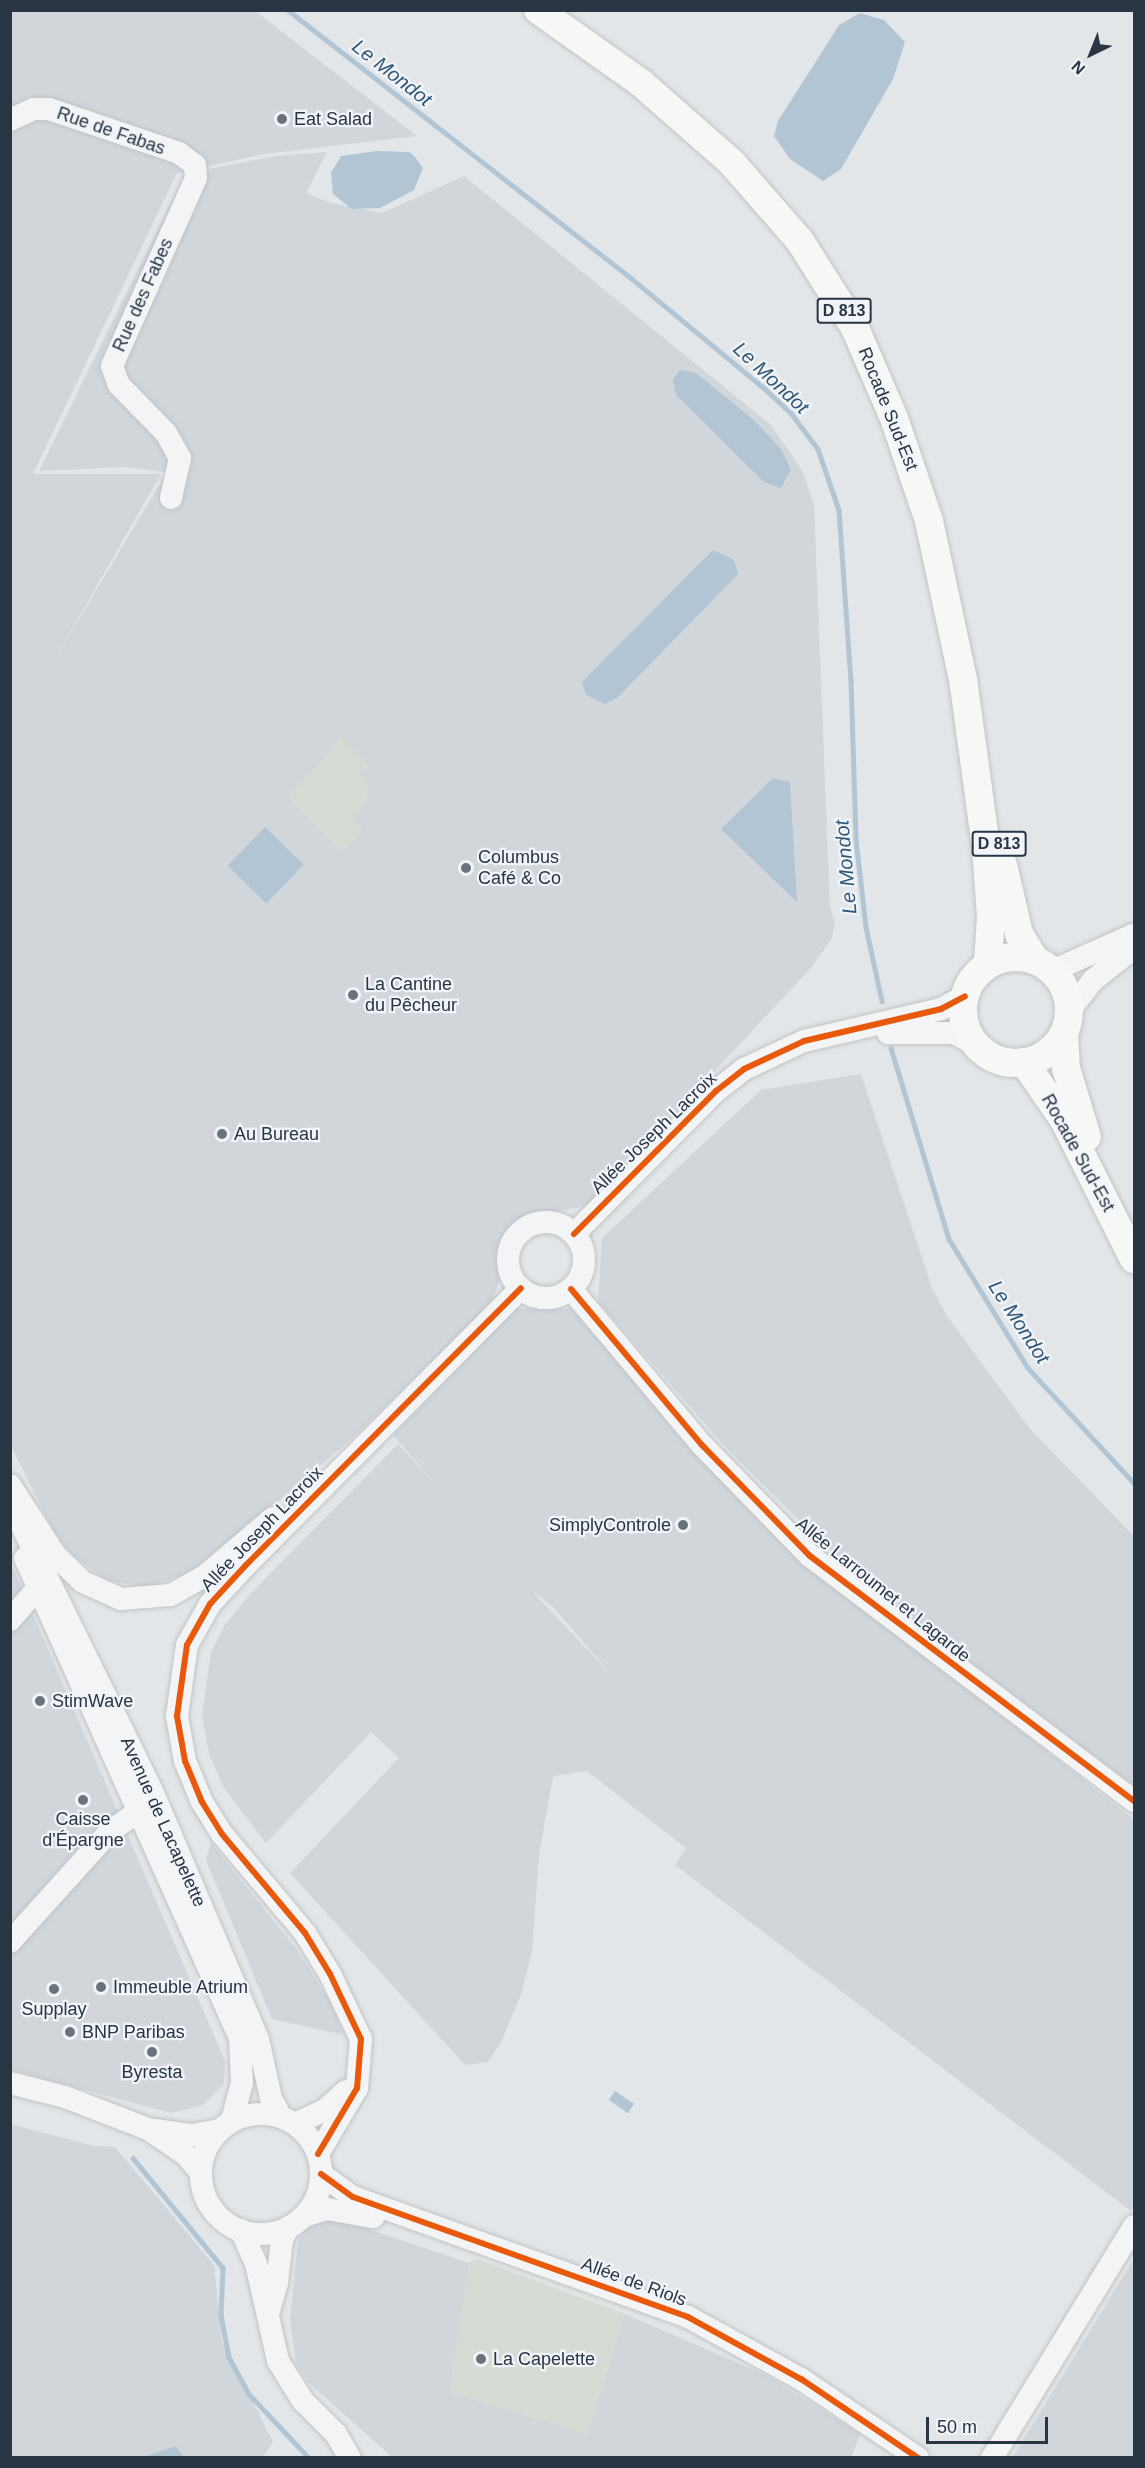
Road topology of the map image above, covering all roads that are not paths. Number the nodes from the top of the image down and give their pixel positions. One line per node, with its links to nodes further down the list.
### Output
1 (538, 10): 5 (main road, Rocade Sud-Est / D 813)
2 (10, 120): 3 (street, Rue de Fabas)
3 (196, 178): 4 (street, Rue des Fabes)
4 (171, 498)
5 (971, 723): 8 (main road, Rocade Sud-Est / D 813); 9 (main road, Rocade Sud-Est / D 813)
6 (1134, 934): 9 (street)
7 (1134, 948): 11 (street)
8 (988, 964): 9 (main road); 10 (main road)
9 (1044, 966): 11 (main road)
10 (953, 1002): 12 (street, Allée Joseph Lacroix); 13 (main road)
11 (1066, 1022): 14 (main road); 16 (main road, Rocade Sud-Est)
12 (806, 1041): 13 (street, Allée Joseph Lacroix); 15 (street, Allée Joseph Lacroix)
13 (975, 1044): 14 (main road)
14 (1024, 1062): 16 (main road, Rocade Sud-Est)
15 (574, 1234): 17 (street); 18 (street)
16 (1131, 1252)
17 (521, 1288): 18 (street); 19 (street, Allée Joseph Lacroix)
18 (571, 1289): 25 (street, Allée Larroumet et Lagarde)
19 (350, 1460): 20 (street); 28 (street, Allée Joseph Lacroix)
20 (10, 1485)
21 (10, 1502): 30 (street, Avenue de Lacapelette)
22 (10, 1527): 23 (street, Avenue de Lacapelette)
23 (36, 1590): 24 (street); 26 (street, Avenue de Lacapelette)
24 (10, 1620)
25 (1134, 1801)
26 (140, 1810): 27 (street); 31 (street, Avenue de Lacapelette)
27 (10, 1942)
28 (360, 2078): 30 (street); 33 (street, Allée Joseph Lacroix)
29 (10, 2083): 32 (street)
30 (287, 2120): 31 (street); 33 (street)
31 (226, 2125): 32 (street); 34 (street)
32 (148, 2129): 34 (street)
33 (320, 2164): 35 (street); 43 (street, Allée de Riols)
34 (201, 2174): 37 (street)
35 (296, 2221): 37 (street); 38 (street); 42 (street, Allée de Riols)
36 (1134, 2226): 44 (street)
37 (241, 2230): 38 (street)
38 (268, 2316): 39 (street)
39 (336, 2434): 40 (street); 41 (street)
40 (350, 2457)
41 (368, 2457)
42 (904, 2457)
43 (918, 2457)
44 (992, 2457)

